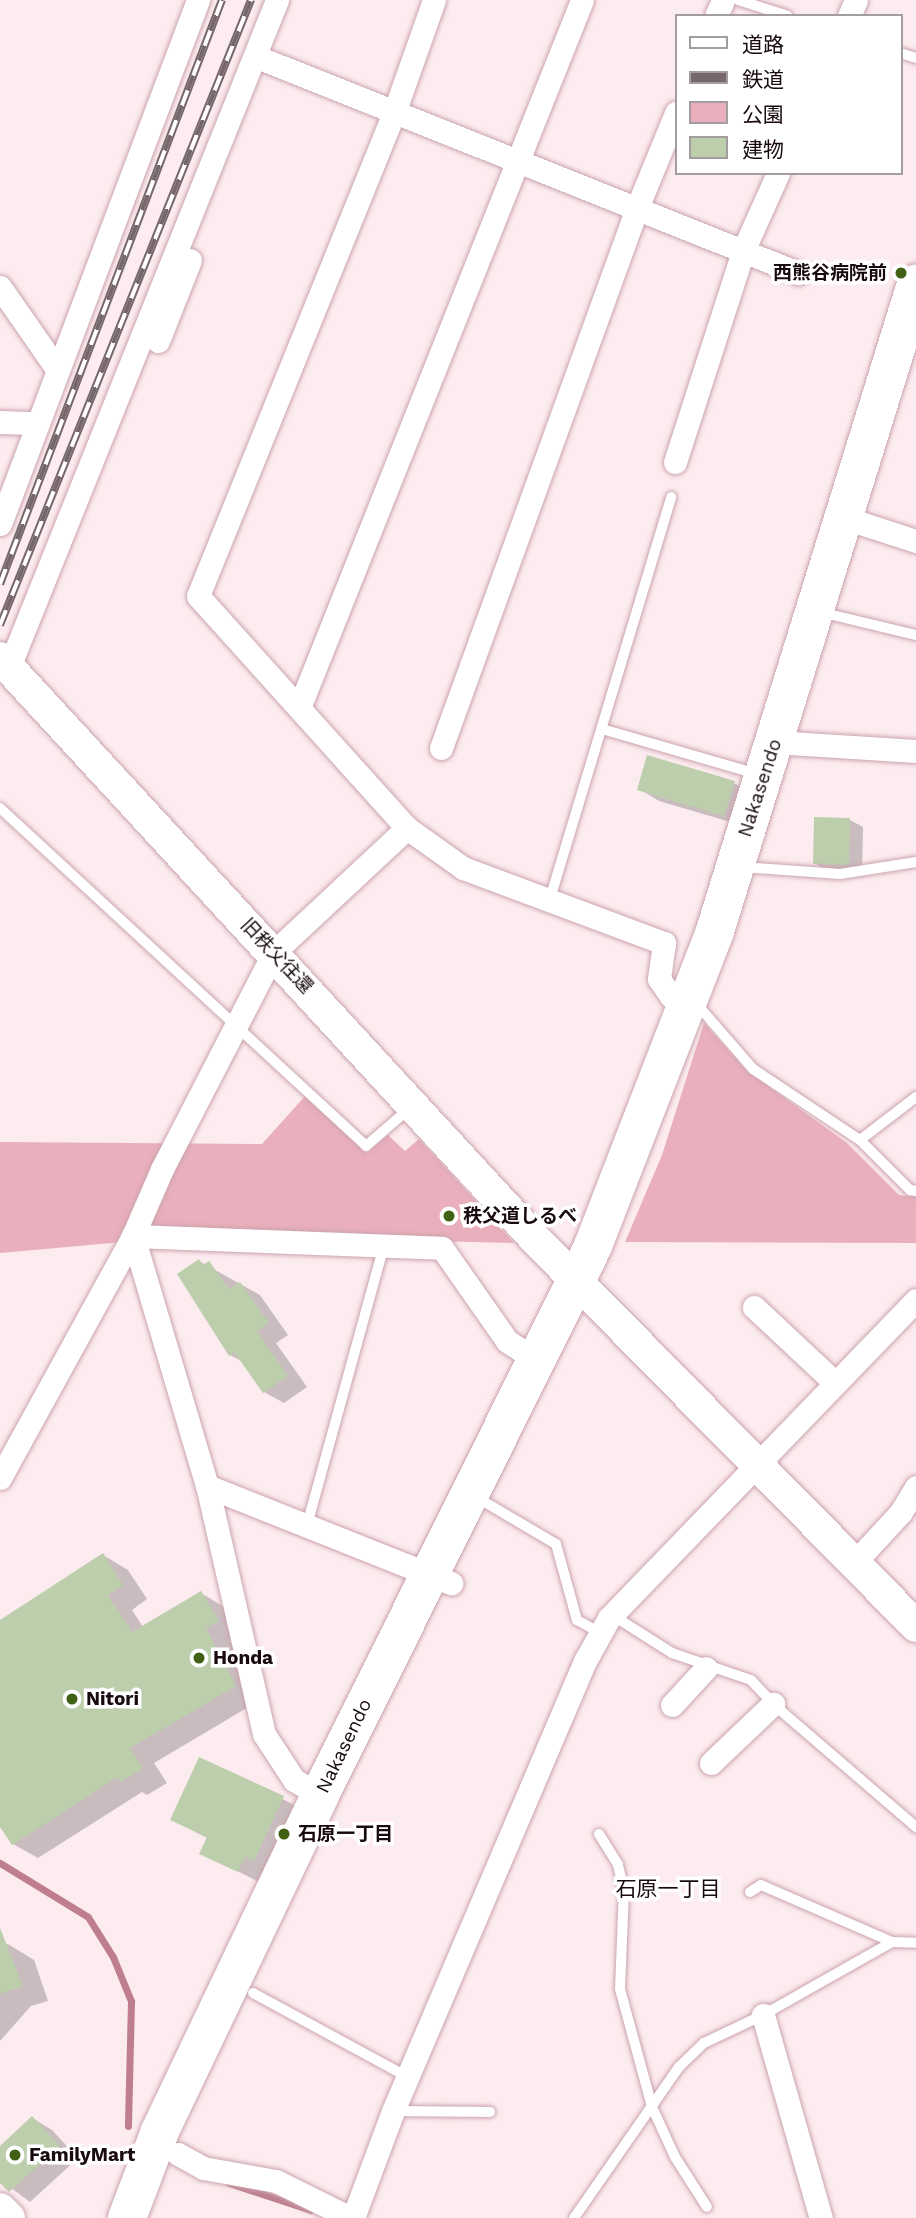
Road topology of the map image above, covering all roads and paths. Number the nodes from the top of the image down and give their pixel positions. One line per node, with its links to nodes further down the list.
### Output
1 (198, 0): 20 (street)
2 (277, 0): 30 (street)
3 (293, 0): 8 (street)
4 (433, 0): 9 (street)
5 (582, 0): 11 (street)
6 (738, 0): 7 (lane)
7 (782, 14)
8 (267, 61): 9 (street); 18 (street)
9 (395, 110): 11 (street); 31 (street)
10 (674, 118): 13 (street)
11 (521, 162): 13 (street); 31 (street)
12 (777, 175): 14 (street)
13 (637, 208): 14 (street); 33 (street)
14 (743, 251): 15 (street); 23 (street)
15 (797, 273)
16 (916, 284): 19 (highway, Nakasendo)
17 (0, 287): 20 (street)
18 (158, 341)
19 (906, 346): 25 (highway, Nakasendo)
20 (57, 369): 22 (street)
21 (0, 422): 22 (street)
22 (37, 423): 26 (street)
23 (675, 462)
24 (671, 497): 32 (lane)
25 (842, 517): 27 (street); 28 (highway, Nakasendo)
26 (0, 524)
27 (916, 541)
28 (814, 610): 29 (lane); 35 (highway, Nakasendo)
29 (916, 635)
30 (4, 663): 41 (street, 旧秩父往還)
31 (299, 708): 37 (street)
32 (602, 729): 35 (lane); 40 (lane)
33 (441, 748)
34 (916, 751): 35 (street)
35 (769, 759): 39 (highway, Nakasendo)
36 (0, 808): 43 (lane)
37 (407, 828): 40 (street); 41 (street)
38 (916, 862): 39 (lane)
39 (735, 866): 42 (highway, Nakasendo)
40 (549, 902): 42 (street)
41 (274, 952): 43 (street); 45 (street, 旧秩父往還)
42 (690, 1000): 46 (lane); 50 (highway, Nakasendo)
43 (238, 1025): 45 (lane); 48 (street)
44 (916, 1097): 46 (lane)
45 (413, 1105): 50 (street, 旧秩父往還)
46 (860, 1140): 47 (lane)
47 (916, 1191)
48 (133, 1236): 49 (street); 56 (street); 57 (street)
49 (384, 1246): 53 (street); 60 (lane)
50 (564, 1268): 53 (highway, Nakasendo); 55 (street, 旧秩父往還); 59 (highway, Nakasendo)
51 (916, 1300): 54 (street)
52 (754, 1307): 54 (street)
53 (536, 1360): 62 (highway, Nakasendo)
54 (833, 1381): 55 (street)
55 (757, 1463): 61 (street, 旧秩父往還); 63 (street)
56 (0, 1478)
57 (207, 1486): 60 (street); 69 (street)
58 (916, 1487): 61 (street)
59 (488, 1504): 62 (highway, Nakasendo); 63 (lane)
60 (307, 1525): 62 (street)
61 (855, 1562): 64 (street, 旧秩父往還)
62 (439, 1577): 69 (highway, Nakasendo); 75 (highway, Nakasendo)
63 (605, 1625): 65 (lane); 77 (street)
64 (916, 1626)
65 (706, 1668): 66 (lane); 67 (street)
66 (773, 1704): 68 (street); 70 (lane)
67 (672, 1705)
68 (711, 1763)
69 (320, 1795): 85 (highway, Nakasendo)
70 (916, 1827)
71 (598, 1834): 78 (lane)
72 (750, 1892): 73 (lane)
73 (892, 1942): 74 (lane); 76 (lane)
74 (916, 1943)
75 (253, 1993): 77 (lane); 81 (highway, Nakasendo)
76 (764, 2015): 78 (lane); 89 (street)
77 (408, 2077): 79 (street)
78 (652, 2107): 82 (lane); 88 (lane)
79 (393, 2111): 80 (lane); 87 (street)
80 (491, 2112)
81 (178, 2154): 86 (highway, Nakasendo); 87 (street)
82 (707, 2207)
83 (0, 2209): 84 (street)
84 (9, 2218)
85 (127, 2218)
86 (151, 2218)
87 (352, 2218)
88 (574, 2218)
89 (821, 2218)

